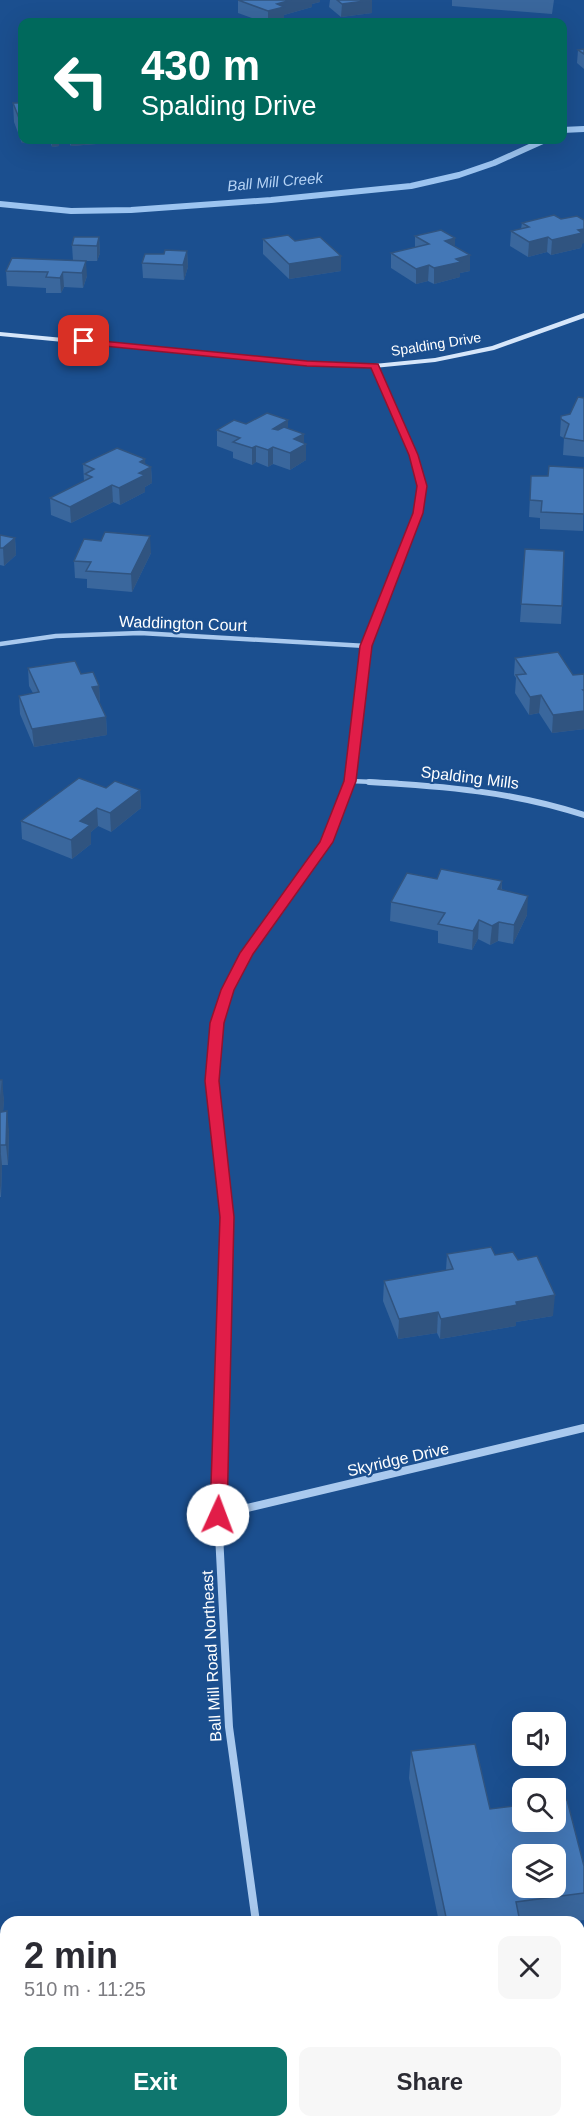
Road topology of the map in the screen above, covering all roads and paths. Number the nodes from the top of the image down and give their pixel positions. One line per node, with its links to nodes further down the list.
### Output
1 (584, 315): 3 (street, Spalding Drive)
2 (0, 334): 3 (street, Spalding Drive)
3 (374, 366): 5 (street, Ball Mill Road Northeast)
4 (0, 644): 5 (street, Waddington Court)
5 (366, 646): 6 (street, Ball Mill Road Northeast)
6 (350, 781): 7 (street, Spalding Mills); 9 (street, Ball Mill Road Northeast)
7 (584, 815)
8 (584, 1428): 9 (street, Skyridge Drive)
9 (218, 1515): 10 (street, Ball Mill Road Northeast)
10 (255, 1916)

